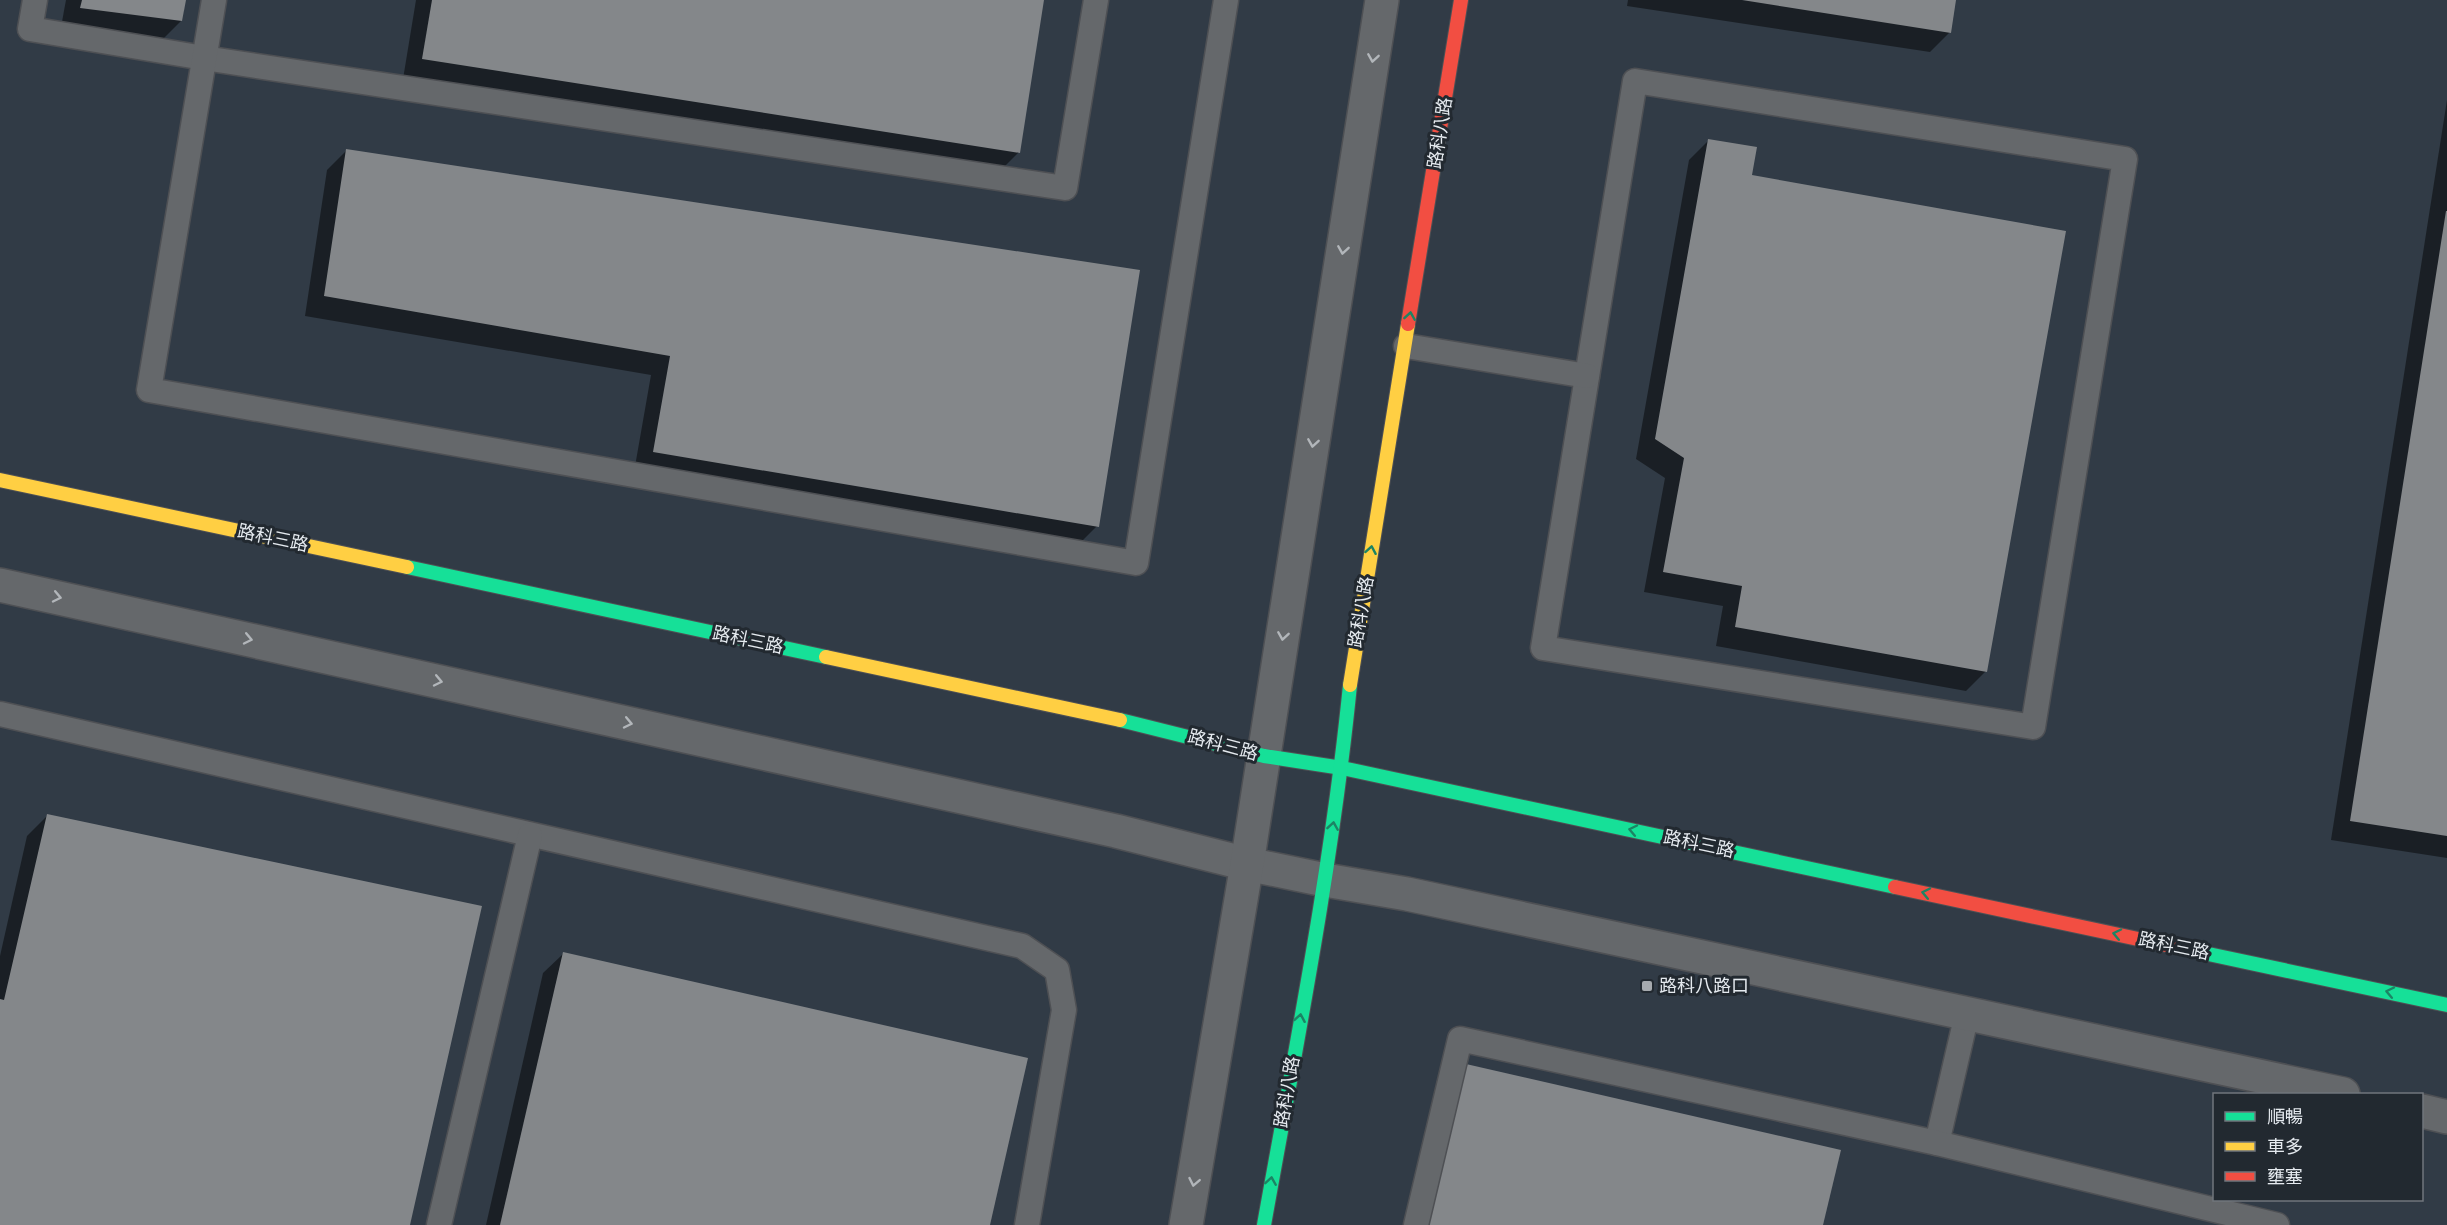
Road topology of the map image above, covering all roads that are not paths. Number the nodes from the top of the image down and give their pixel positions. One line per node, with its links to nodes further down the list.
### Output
1 (35, 0): 7 (lane)
2 (214, 0): 7 (lane)
3 (1096, 0): 7 (lane)
4 (1226, 0): 7 (lane)
5 (1382, 0): 13 (street, one-way to 13)
6 (1461, 0): 8 (street, 路科八路, one-way to 6)
7 (204, 58)
8 (1406, 346): 9 (lane); 14 (street, 路科八路, one-way to 8)
9 (1587, 376): 9 (lane)
10 (0, 480): 13 (street, 路科三路)
11 (0, 585): 16 (street, one-way to 16)
12 (0, 714): 15 (lane)
13 (1264, 756): 14 (street, 路科三路); 16 (street)
14 (1342, 768): 17 (street, 路科八路, one-way to 14); 18 (street, 路科三路, one-way to 14)
15 (530, 836): 24 (lane); 25 (lane)
16 (1248, 864): 17 (street); 26 (street, one-way to 26)
17 (1325, 880): 19 (street); 27 (street, 路科八路, one-way to 17)
18 (2447, 1005)
19 (1967, 1014): 20 (street); 23 (lane)
20 (2334, 1093)
21 (2423, 1111): 22 (street)
22 (2447, 1117)
23 (1937, 1143): 28 (lane); 29 (lane)
24 (439, 1225)
25 (1027, 1225)
26 (1186, 1225)
27 (1264, 1225)
28 (1416, 1225)
29 (2277, 1225)

